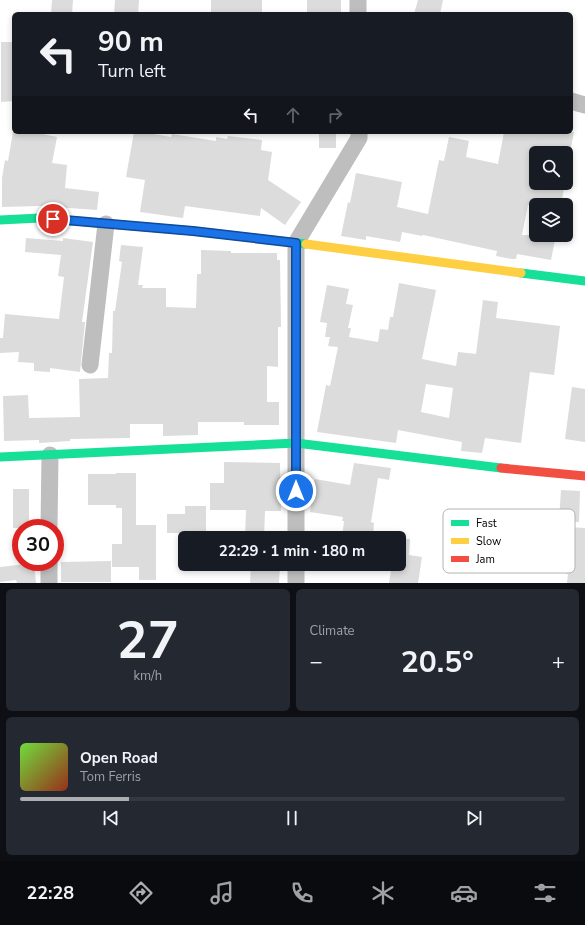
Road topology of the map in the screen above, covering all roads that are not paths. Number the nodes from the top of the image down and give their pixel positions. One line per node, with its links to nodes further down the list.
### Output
1 (358, 0): 2 (street)
2 (358, 12)
3 (573, 102): 4 (street)
4 (585, 105)
5 (359, 134): 8 (street)
6 (0, 220): 7 (street)
7 (106, 224): 8 (street); 10 (street)
8 (296, 243): 9 (street); 11 (street)
9 (585, 281)
10 (90, 365)
11 (296, 443): 12 (street); 14 (street); 16 (street)
12 (50, 455): 13 (street); 15 (street)
13 (0, 458)
14 (585, 476)
15 (50, 519)
16 (296, 531)
17 (49, 571): 19 (street)
18 (296, 571): 20 (street)
19 (49, 583)
20 (296, 583)

